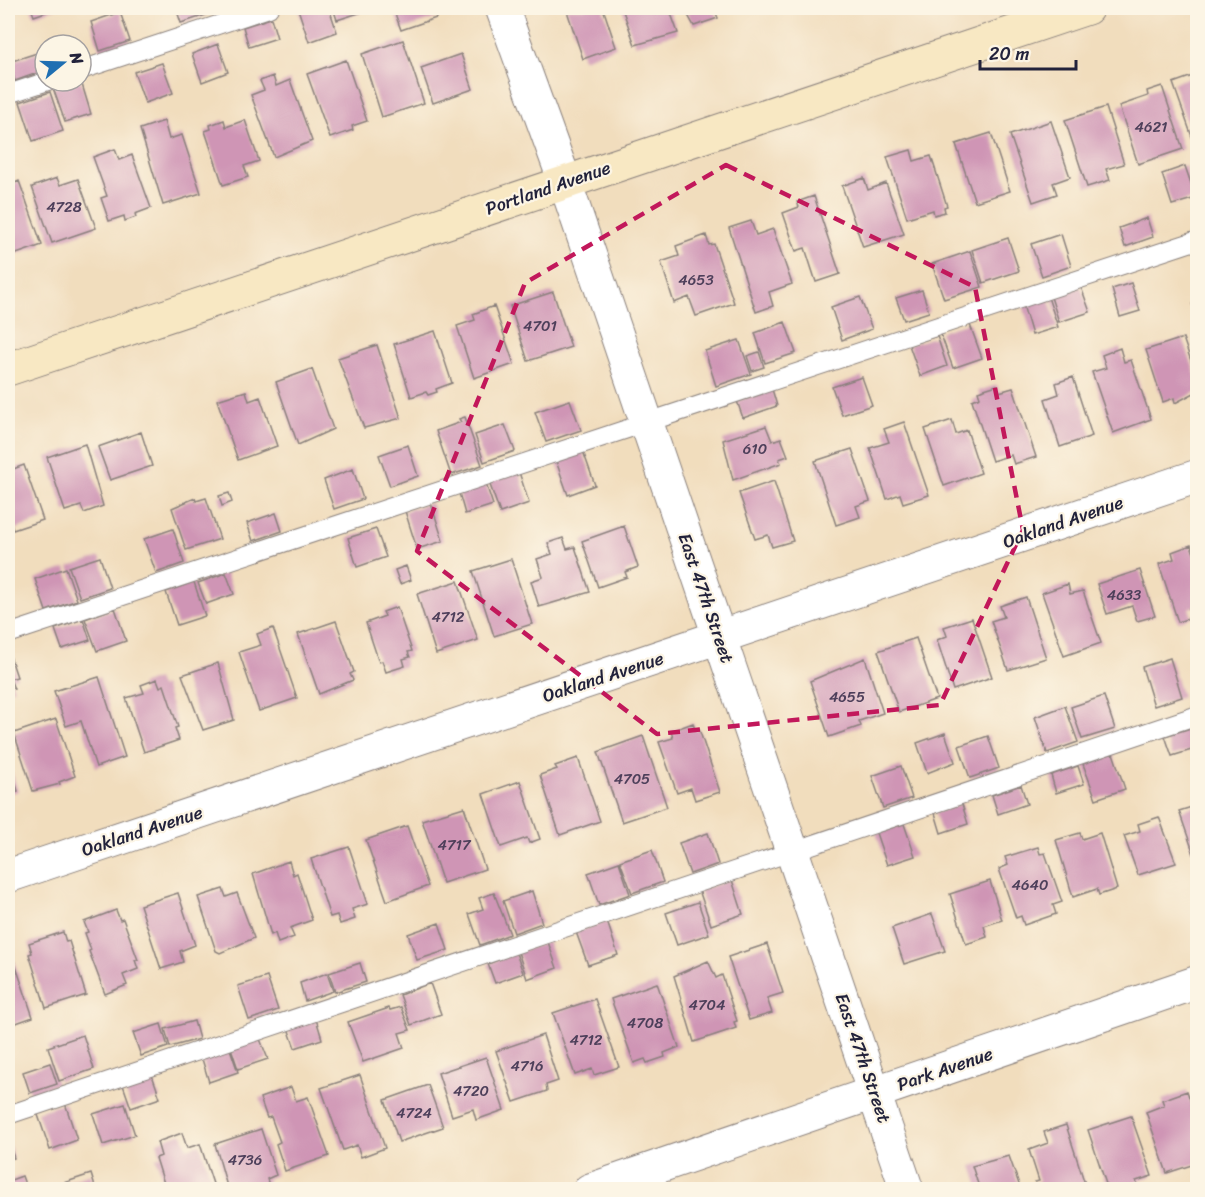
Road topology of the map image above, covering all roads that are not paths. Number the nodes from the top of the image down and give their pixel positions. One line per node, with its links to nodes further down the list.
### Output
1 (269, 8): 4 (lane)
2 (502, 8): 7 (street, East 47th Street)
3 (1087, 8): 7 (street, Portland Avenue)
4 (93, 66)
5 (33, 86): 6 (lane)
6 (8, 94)
7 (565, 183): 9 (street, Portland Avenue); 10 (street, East 47th Street)
8 (1197, 240): 10 (lane)
9 (8, 369)
10 (646, 422): 12 (lane); 13 (street, East 47th Street)
11 (1197, 476): 13 (street, Oakland Avenue)
12 (8, 634)
13 (719, 638): 15 (street, East 47th Street); 16 (street, Oakland Avenue)
14 (1197, 715): 15 (lane)
15 (792, 852): 18 (street, East 47th Street); 19 (lane)
16 (8, 876)
17 (1197, 982): 18 (street, Park Avenue)
18 (875, 1093): 20 (street, Park Avenue); 21 (street, East 47th Street)
19 (8, 1115)
20 (590, 1190)
21 (907, 1190)

